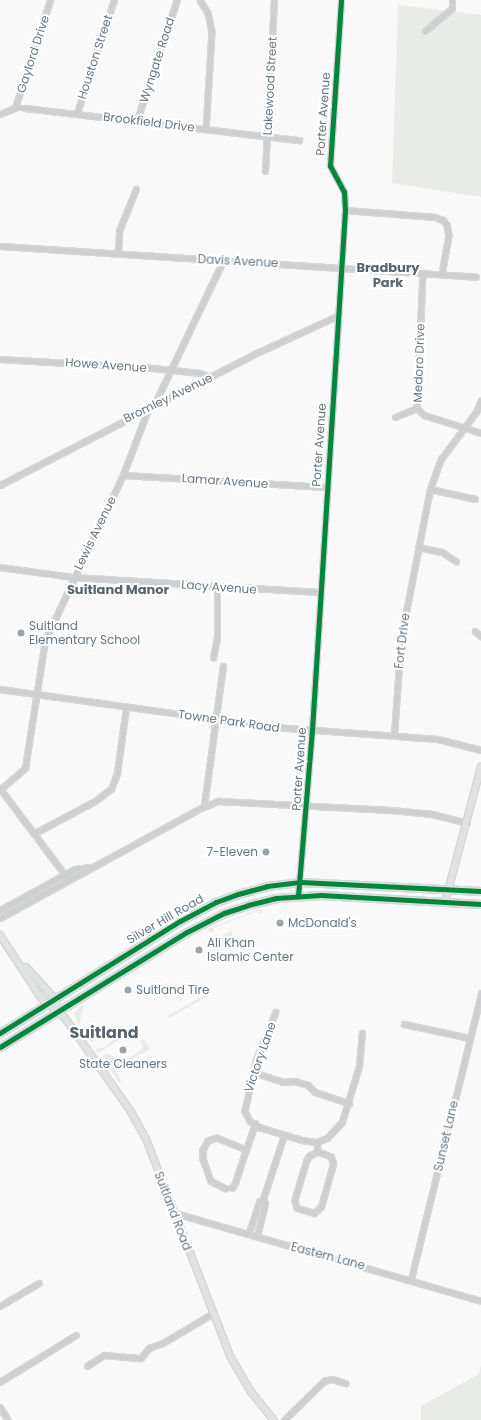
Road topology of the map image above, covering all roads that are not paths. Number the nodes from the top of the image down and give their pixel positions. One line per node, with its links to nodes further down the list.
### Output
1 (50, 0): 9 (street, Gaylord Drive)
2 (114, 0): 10 (street, Houston Street)
3 (177, 0): 12 (street, Wyngate Road)
4 (200, 0): 13 (street)
5 (274, 0): 14 (street, Lakewood Street)
6 (342, 0): 18 (street, Porter Avenue)
7 (452, 0): 8 (street)
8 (425, 31)
9 (15, 108): 10 (street, Brookfield Drive); 11 (street, Brookfield Drive)
10 (77, 113): 12 (street, Brookfield Drive)
11 (0, 114)
12 (137, 120): 13 (street, Brookfield Drive)
13 (206, 129): 14 (street, Brookfield Drive)
14 (267, 136): 15 (street, Brookfield Drive); 16 (street, Lakewood Street)
15 (299, 140)
16 (265, 171)
17 (136, 189): 20 (street)
18 (345, 210): 22 (street, Porter Avenue); 24 (street)
19 (0, 246): 20 (street, Davis Avenue)
20 (118, 253): 21 (street, Davis Avenue)
21 (223, 261): 22 (street, Davis Avenue); 28 (street)
22 (341, 267): 23 (street, Davis Avenue); 26 (street, Porter Avenue)
23 (423, 273): 24 (street, Davis Avenue); 33 (street, Medoro Drive)
24 (442, 274): 25 (street, Davis Avenue)
25 (476, 277)
26 (337, 316): 29 (street, Bromley Avenue); 39 (street, Porter Avenue)
27 (0, 359): 28 (street, Howe Avenue)
28 (170, 370): 29 (street, Howe Avenue); 31 (street)
29 (210, 378): 31 (street, Bromley Avenue)
30 (481, 401): 35 (street, Fort Drive)
31 (154, 405): 32 (street, Bromley Avenue)
32 (149, 408): 37 (street, Lewis Avenue); 38 (street, Bromley Avenue)
33 (417, 408): 34 (street); 35 (street, Medoro Drive)
34 (395, 417)
35 (464, 428): 36 (street, Medoro Drive); 40 (street, Fort Drive)
36 (481, 433)
37 (123, 475): 39 (street, Lamar Avenue); 45 (street, Lewis Avenue)
38 (0, 484)
39 (326, 487): 47 (street, Porter Avenue)
40 (430, 490): 41 (street); 42 (street, Fort Drive)
41 (475, 499)
42 (418, 547): 43 (street); 57 (street, Fort Drive)
43 (456, 561)
44 (0, 567): 45 (street, Lacy Avenue)
45 (74, 578): 46 (street, Lacy Avenue); 53 (street, Lewis Avenue)
46 (217, 587): 47 (street, Lacy Avenue); 50 (street)
47 (319, 592): 56 (street, Porter Avenue)
48 (475, 631): 49 (street)
49 (481, 636)
50 (213, 658)
51 (223, 666): 55 (street)
52 (0, 689): 53 (street, Towne Park Road)
53 (38, 694): 54 (street, Towne Park Road); 60 (street, Lewis Avenue)
54 (126, 707): 55 (street, Towne Park Road); 64 (street)
55 (217, 719): 56 (street, Towne Park Road); 62 (street)
56 (312, 730): 57 (street, Towne Park Road); 61 (street, Porter Avenue)
57 (394, 735): 58 (street, Towne Park Road)
58 (481, 750)
59 (481, 767): 63 (main road)
60 (0, 788): 64 (street)
61 (306, 805): 62 (street); 63 (street); 68 (street, Porter Avenue)
62 (204, 806): 65 (street)
63 (467, 823): 69 (main road)
64 (35, 833): 66 (street)
65 (92, 867): 66 (street); 67 (street)
66 (65, 874): 67 (street); 74 (street)
67 (69, 880): 75 (street)
68 (301, 882): 69 (main road, Silver Hill Road); 71 (street, Porter Avenue); 79 (main road, Silver Hill Road)
69 (448, 888): 70 (main road, Silver Hill Road); 72 (main road)
70 (481, 891)
71 (298, 896): 72 (main road, Silver Hill Road); 81 (main road, Silver Hill Road)
72 (445, 902): 73 (main road, Silver Hill Road)
73 (481, 904)
74 (0, 910)
75 (0, 918)
76 (0, 934): 77 (main road, Suitland Road)
77 (18, 959): 79 (main road, Suitland Road); 80 (main road, Suitland Road)
78 (481, 993): 86 (street, Sunset Lane)
79 (55, 999): 80 (main road, Silver Hill Road); 81 (main road, Suitland Road)
80 (46, 1004): 81 (main road, Suitland Road); 84 (main road, Silver Hill Road)
81 (58, 1010): 87 (main road, Silver Hill Road); 96 (main road, Suitland Road)
82 (276, 1012): 88 (street, Victory Lane)
83 (404, 1024): 86 (street)
84 (0, 1033)
85 (362, 1033): 89 (street)
86 (470, 1038): 99 (street, Sunset Lane)
87 (0, 1047)
88 (253, 1072): 89 (street); 90 (street, Victory Lane)
89 (349, 1103): 92 (street)
90 (255, 1124): 91 (street); 93 (street)
91 (284, 1135): 92 (street); 95 (street)
92 (317, 1142): 94 (street)
93 (246, 1150): 93 (street)
94 (318, 1152): 94 (street)
95 (263, 1199): 97 (street); 98 (street)
96 (175, 1214): 97 (street, Eastern Lane); 103 (main road, Suitland Road)
97 (249, 1233): 98 (street, Eastern Lane)
98 (257, 1236): 99 (street, Eastern Lane)
99 (411, 1279): 101 (street, Eastern Lane)
100 (40, 1283): 102 (street)
101 (481, 1301)
102 (0, 1306)
103 (212, 1314): 105 (street); 110 (main road, Suitland Road)
104 (76, 1335): 106 (street)
105 (87, 1366)
106 (0, 1382)
107 (345, 1383): 111 (street)
108 (0, 1407): 109 (street)
109 (8, 1420)
110 (274, 1420)
111 (284, 1420)

